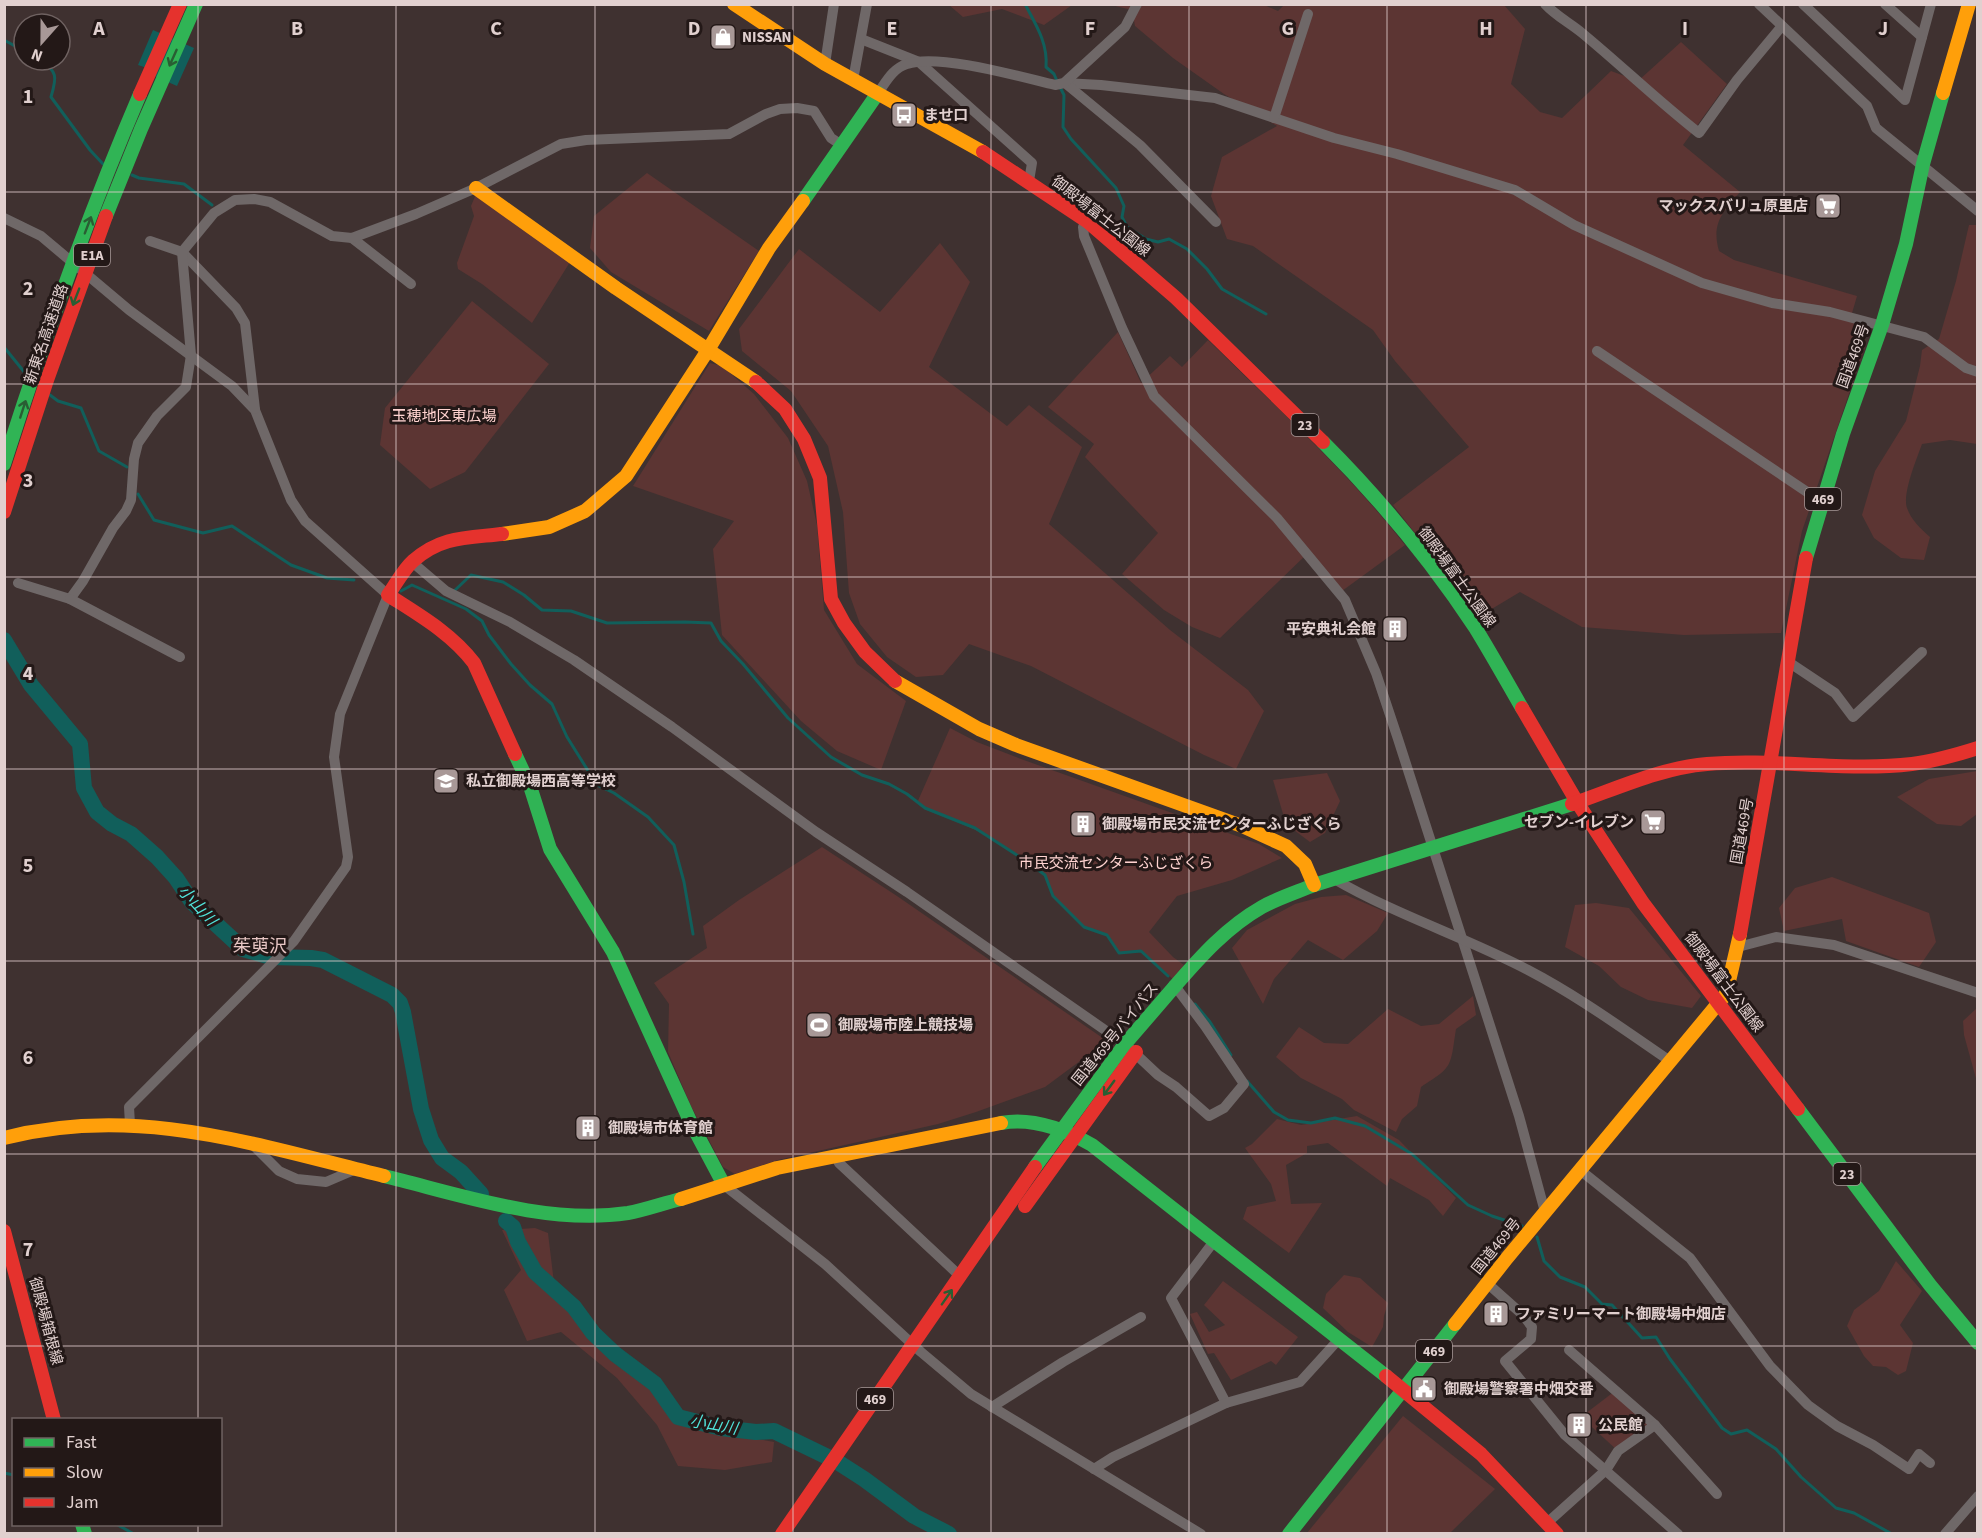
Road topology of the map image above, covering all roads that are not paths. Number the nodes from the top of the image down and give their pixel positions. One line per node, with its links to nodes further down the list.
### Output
1 (180, 4): 42 (main road, 新東名高速道路 / E1A, one-way to 1)
2 (196, 4): 44 (main road, 新東名高速道路 / E1A, one-way to 44)
3 (734, 4): 19 (main road, 御殿場富士公園線 / 23)
4 (834, 4): 19 (street)
5 (867, 4): 17 (street)
6 (1137, 4): 21 (street)
7 (1545, 4): 15 (street)
8 (1803, 4): 16 (street)
9 (1885, 4): 16 (street)
10 (1930, 4): 16 (street)
11 (1969, 4): 14 (main road, 国道469号 / 469)
12 (1760, 5): 15 (street)
13 (1308, 14): 23 (street)
14 (1971, 25): 25 (main road, 国道469号 / 469)
15 (1782, 26): 25 (street)
16 (1922, 38)
17 (861, 39): 18 (street); 20 (street)
18 (919, 62): 21 (street); 22 (street); 26 (street)
19 (825, 64): 20 (main road, 御殿場富士公園線 / 23)
20 (853, 80): 22 (main road, 御殿場富士公園線 / 23)
21 (1064, 83): 23 (street); 31 (street)
22 (878, 93): 24 (main road); 26 (main road, 御殿場富士公園線 / 23)
23 (1274, 118): 36 (street)
24 (843, 146): 27 (street); 37 (main road)
25 (1923, 164): 28 (street); 36 (main road, 国道469号 / 469)
26 (1029, 181): 30 (main road, 御殿場富士公園線 / 23)
27 (476, 188): 32 (street); 37 (main road)
28 (1977, 211)
29 (4, 218): 39 (street)
30 (1088, 222): 54 (main road, 御殿場富士公園線 / 23); 55 (street)
31 (1215, 222)
32 (352, 238): 34 (street); 35 (street)
33 (150, 241): 34 (street)
34 (182, 252): 39 (street); 41 (street)
35 (411, 284)
36 (1882, 325): 40 (street); 43 (main road, 国道469号 / 469)
37 (708, 350): 45 (main road); 57 (main road)
38 (1597, 351): 43 (street)
39 (191, 355): 41 (street); 48 (street)
40 (1977, 372)
41 (255, 410): 47 (street)
42 (4, 464)
43 (1822, 502): 51 (main road, 国道469号 / 469)
44 (4, 512)
45 (412, 562): 47 (main road); 63 (street)
46 (18, 583): 48 (street)
47 (388, 595): 65 (street); 73 (main road)
48 (70, 599): 50 (street)
49 (1922, 652): 51 (street)
50 (180, 657)
51 (1787, 660): 53 (main road, 国道469号 / 469)
52 (1977, 748): 53 (main road, 国道469号バイパス)
53 (1771, 762): 54 (main road, 国道469号バイパス); 59 (main road, 国道469号 / 469)
54 (1577, 802): 55 (main road, 国道469号バイパス); 62 (main road, 御殿場富士公園線 / 23)
55 (1433, 849): 56 (main road, 国道469号バイパス); 58 (street)
56 (1334, 879): 57 (main road, 国道469号バイパス); 58 (street)
57 (1314, 885): 60 (main road, 国道469号バイパス)
58 (1461, 939): 64 (street); 74 (street)
59 (1738, 947): 61 (street); 62 (main road, 国道469号 / 469)
60 (1175, 986): 63 (main road, 国道469号バイパス); 63 (street)
61 (1977, 993)
62 (1719, 1003): 64 (main road, 国道469号 / 469); 81 (main road, 御殿場富士公園線 / 23)
63 (1130, 1049): 66 (main road, 国道469号バイパス); 67 (main road, 国道469号バイパス, one-way to 67)
64 (1670, 1060): 72 (main road, 国道469号 / 469)
65 (130, 1124): 68 (main road); 69 (main road)
66 (1062, 1129): 67 (main road); 70 (main road); 77 (main road, 国道469号バイパス)
67 (1075, 1135): 76 (main road); 82 (main road, 国道469号バイパス)
68 (4, 1138)
69 (254, 1145): 71 (main road); 71 (street)
70 (836, 1157): 73 (main road); 77 (street)
71 (354, 1170): 73 (main road)
72 (1580, 1170): 74 (main road, 国道469号 / 469); 89 (street)
73 (724, 1185): 82 (street)
74 (1545, 1212): 78 (main road, 国道469号 / 469)
75 (4, 1231): 87 (main road, 御殿場箱根線)
76 (1215, 1240): 80 (main road); 85 (street)
77 (961, 1276): 82 (main road, 国道469号バイパス, one-way to 77)
78 (1487, 1283): 84 (main road, 国道469号 / 469); 91 (street)
79 (1141, 1317): 86 (street)
80 (1340, 1338): 84 (main road); 85 (street)
81 (1977, 1343)
82 (917, 1348): 86 (street); 92 (main road, 国道469号バイパス / 469)
83 (1569, 1350): 88 (street)
84 (1402, 1391): 95 (main road); 99 (main road, 国道469号 / 469)
85 (1226, 1403): 90 (street)
86 (992, 1407): 90 (street)
87 (54, 1418)
88 (1654, 1425): 91 (street); 93 (street)
89 (1930, 1463)
90 (1094, 1469): 98 (street)
91 (1606, 1470): 95 (street); 101 (street)
92 (830, 1473): 96 (main road, 国道469号バイパス / 469); 97 (main road, 国道469号バイパス / 469)
93 (1717, 1494)
94 (1977, 1496): 102 (street)
95 (1547, 1523): 100 (main road)
96 (782, 1533)
97 (793, 1533)
98 (1201, 1533)
99 (1289, 1533)
100 (1557, 1533)
101 (1678, 1533)
102 (1945, 1533)

